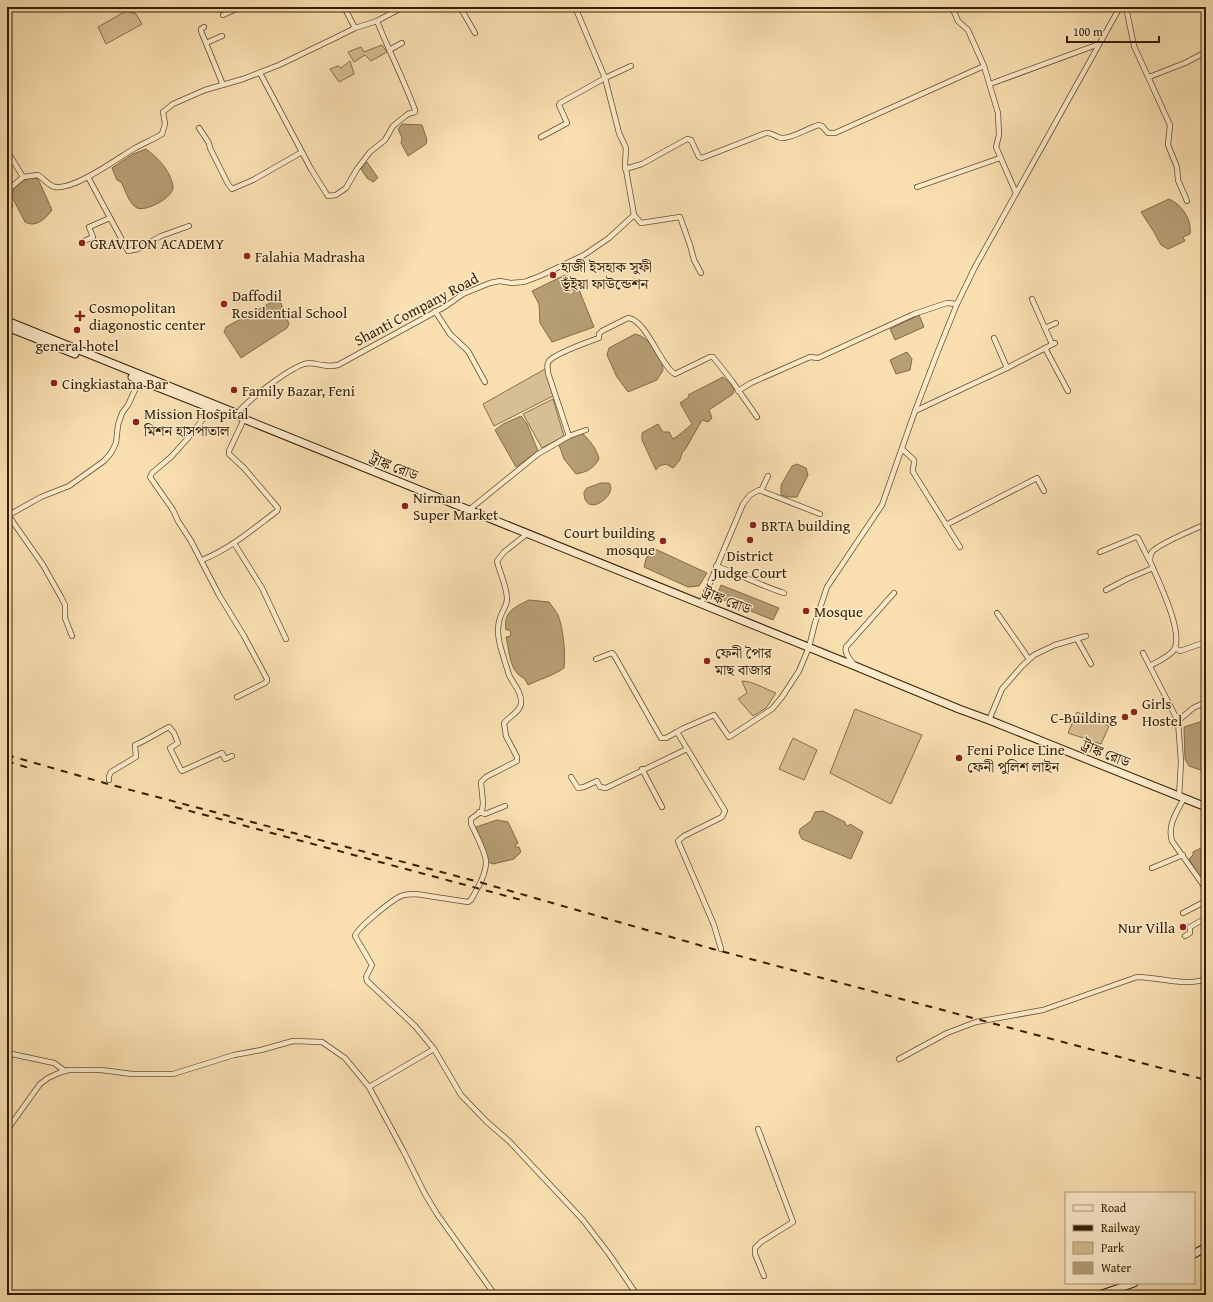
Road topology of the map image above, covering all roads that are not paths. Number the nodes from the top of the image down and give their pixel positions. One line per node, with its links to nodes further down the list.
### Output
1 (240, 7): 9 (street)
2 (344, 7): 12 (street)
3 (403, 7): 10 (street)
4 (460, 7): 13 (street)
5 (575, 7): 24 (street)
6 (952, 7): 21 (street)
7 (1120, 7): 17 (street)
8 (1126, 7): 23 (street)
9 (223, 15)
10 (377, 21): 12 (street); 18 (street)
11 (204, 27): 15 (street)
12 (355, 28): 22 (street)
13 (475, 33)
14 (222, 36): 15 (street)
15 (206, 43): 26 (street)
16 (402, 44): 18 (street)
17 (1099, 44): 25 (street); 36 (street)
18 (389, 50): 30 (street)
19 (1206, 52): 23 (street)
20 (631, 66): 24 (street)
21 (984, 66): 25 (street); 32 (street)
22 (260, 73): 26 (street); 30 (street)
23 (1149, 77): 37 (street)
24 (605, 78): 28 (street); 32 (street)
25 (990, 84): 31 (street)
26 (223, 85): 34 (street)
27 (199, 128): 30 (street)
28 (541, 137)
29 (7, 150): 33 (street)
30 (302, 152)
31 (1000, 158): 35 (street); 36 (street)
32 (625, 169): 39 (street)
33 (23, 177): 34 (street); 38 (street)
34 (88, 177): 40 (street)
35 (917, 187)
36 (1016, 193): 45 (street)
37 (1187, 201)
38 (7, 209)
39 (634, 215): 43 (street); 46 (street, Shanti Company Road)
40 (110, 218): 41 (street); 42 (street)
41 (189, 226)
42 (84, 241)
43 (701, 272)
44 (1032, 299): 50 (street)
45 (957, 304): 56 (street); 59 (street)
46 (435, 311): 55 (street); 60 (street, Shanti Company Road)
47 (7, 321): 54 (main road, ট্রাঙ্ক রোড)
48 (1056, 323): 50 (street)
49 (7, 327): 54 (main road, ট্রাঙ্ক রোড)
50 (1045, 328): 52 (street)
51 (994, 338): 53 (street)
52 (1045, 348): 53 (street); 57 (street)
53 (1007, 368): 59 (street)
54 (141, 378): 58 (main road, ট্রাঙ্ক রোড); 60 (main road, ট্রাঙ্ক রোড); 70 (street)
55 (484, 382)
56 (738, 390): 61 (street); 63 (street)
57 (1068, 391)
58 (207, 407): 60 (main road, ট্রাঙ্ক রোড); 77 (street)
59 (915, 411): 64 (street)
60 (239, 417): 68 (main road, ট্রাঙ্ক রোড); 74 (street)
61 (757, 417)
62 (586, 430): 63 (street)
63 (569, 436): 68 (street)
64 (902, 449): 72 (street); 91 (street)
65 (768, 476): 66 (street)
66 (761, 491): 69 (street); 79 (street)
67 (1044, 491): 72 (street)
68 (469, 510): 73 (main road, ট্রাঙ্ক রোড)
69 (820, 514)
70 (8, 516): 86 (street)
71 (1206, 524): 78 (street)
72 (946, 526): 75 (street)
73 (527, 534): 84 (main road, ট্রাঙ্ক রোড); 113 (street)
74 (234, 543): 77 (street); 88 (street)
75 (960, 547)
76 (1100, 552): 78 (street)
77 (202, 560): 99 (street)
78 (1150, 561): 80 (street)
79 (716, 566): 82 (street); 84 (street)
80 (1153, 568): 81 (street); 92 (street)
81 (1106, 590)
82 (784, 593)
83 (894, 593): 97 (street)
84 (701, 604): 91 (main road, ট্রাঙ্ক রোড)
85 (997, 614): 95 (street)
86 (72, 636)
87 (1086, 636): 89 (street)
88 (286, 639)
89 (1078, 639): 95 (street); 96 (street)
90 (1206, 642): 92 (street)
91 (809, 648): 97 (main road, ট্রাঙ্ক রোড); 103 (street)
92 (1175, 648): 98 (street)
93 (1143, 653): 98 (street)
94 (596, 659): 103 (street)
95 (1029, 659): 101 (street)
96 (1091, 664)
97 (855, 666): 101 (main road, ট্রাঙ্ক রোড)
98 (1150, 666): 102 (street)
99 (237, 697)
100 (1206, 702): 102 (street)
101 (989, 720): 109 (main road, ট্রাঙ্ক রোড)
102 (1178, 721): 109 (street)
103 (677, 732): 104 (street)
104 (687, 749): 106 (street); 121 (street)
105 (232, 756): 108 (street)
106 (642, 769): 107 (street); 111 (street)
107 (571, 777)
108 (109, 780)
109 (1182, 797): 112 (main road, ট্রাঙ্ক রোড); 114 (street)
110 (505, 806): 113 (street)
111 (662, 807)
112 (1206, 807)
113 (479, 812): 123 (street)
114 (1183, 855): 115 (street); 116 (street)
115 (1152, 868)
116 (1206, 889)
117 (1206, 901): 118 (street)
118 (1183, 912)
119 (1206, 918): 120 (street)
120 (1185, 936)
121 (721, 949)
122 (1206, 980): 125 (street)
123 (434, 1049): 127 (street); 135 (street)
124 (7, 1053): 126 (street)
125 (899, 1059)
126 (65, 1071): 127 (street); 129 (street)
127 (369, 1087): 134 (street)
128 (758, 1129): 132 (street)
129 (7, 1130)
130 (1206, 1247): 131 (main road)
131 (1195, 1253)
132 (764, 1276)
133 (1131, 1284): 136 (main road)
134 (495, 1295)
135 (637, 1295)
136 (1099, 1295)

